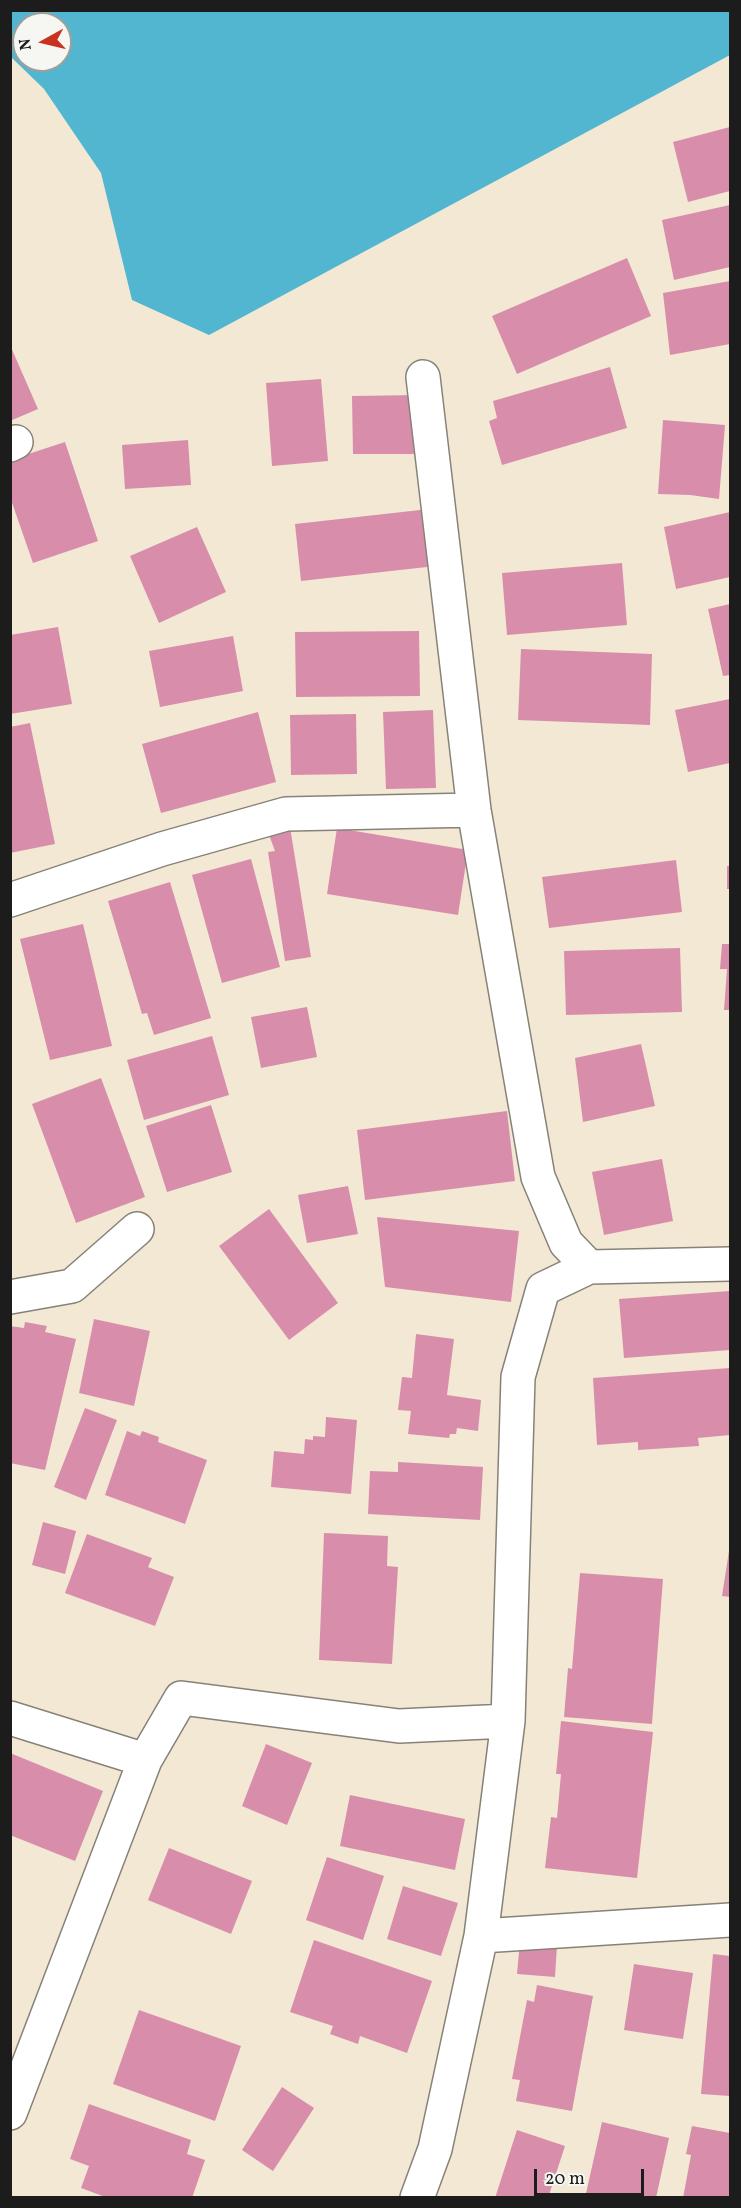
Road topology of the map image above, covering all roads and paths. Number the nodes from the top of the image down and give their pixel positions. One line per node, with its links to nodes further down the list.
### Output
1 (423, 377): 2 (street)
2 (474, 810): 3 (street); 6 (street)
3 (10, 900)
4 (137, 1229): 7 (street)
5 (730, 1264): 6 (street)
6 (589, 1267): 9 (street)
7 (10, 1297)
8 (10, 1718): 10 (street)
9 (508, 1721): 10 (street); 12 (street)
10 (145, 1760): 13 (street)
11 (730, 1920): 12 (street)
12 (481, 1936): 14 (street)
13 (10, 2114)
14 (417, 2198)

